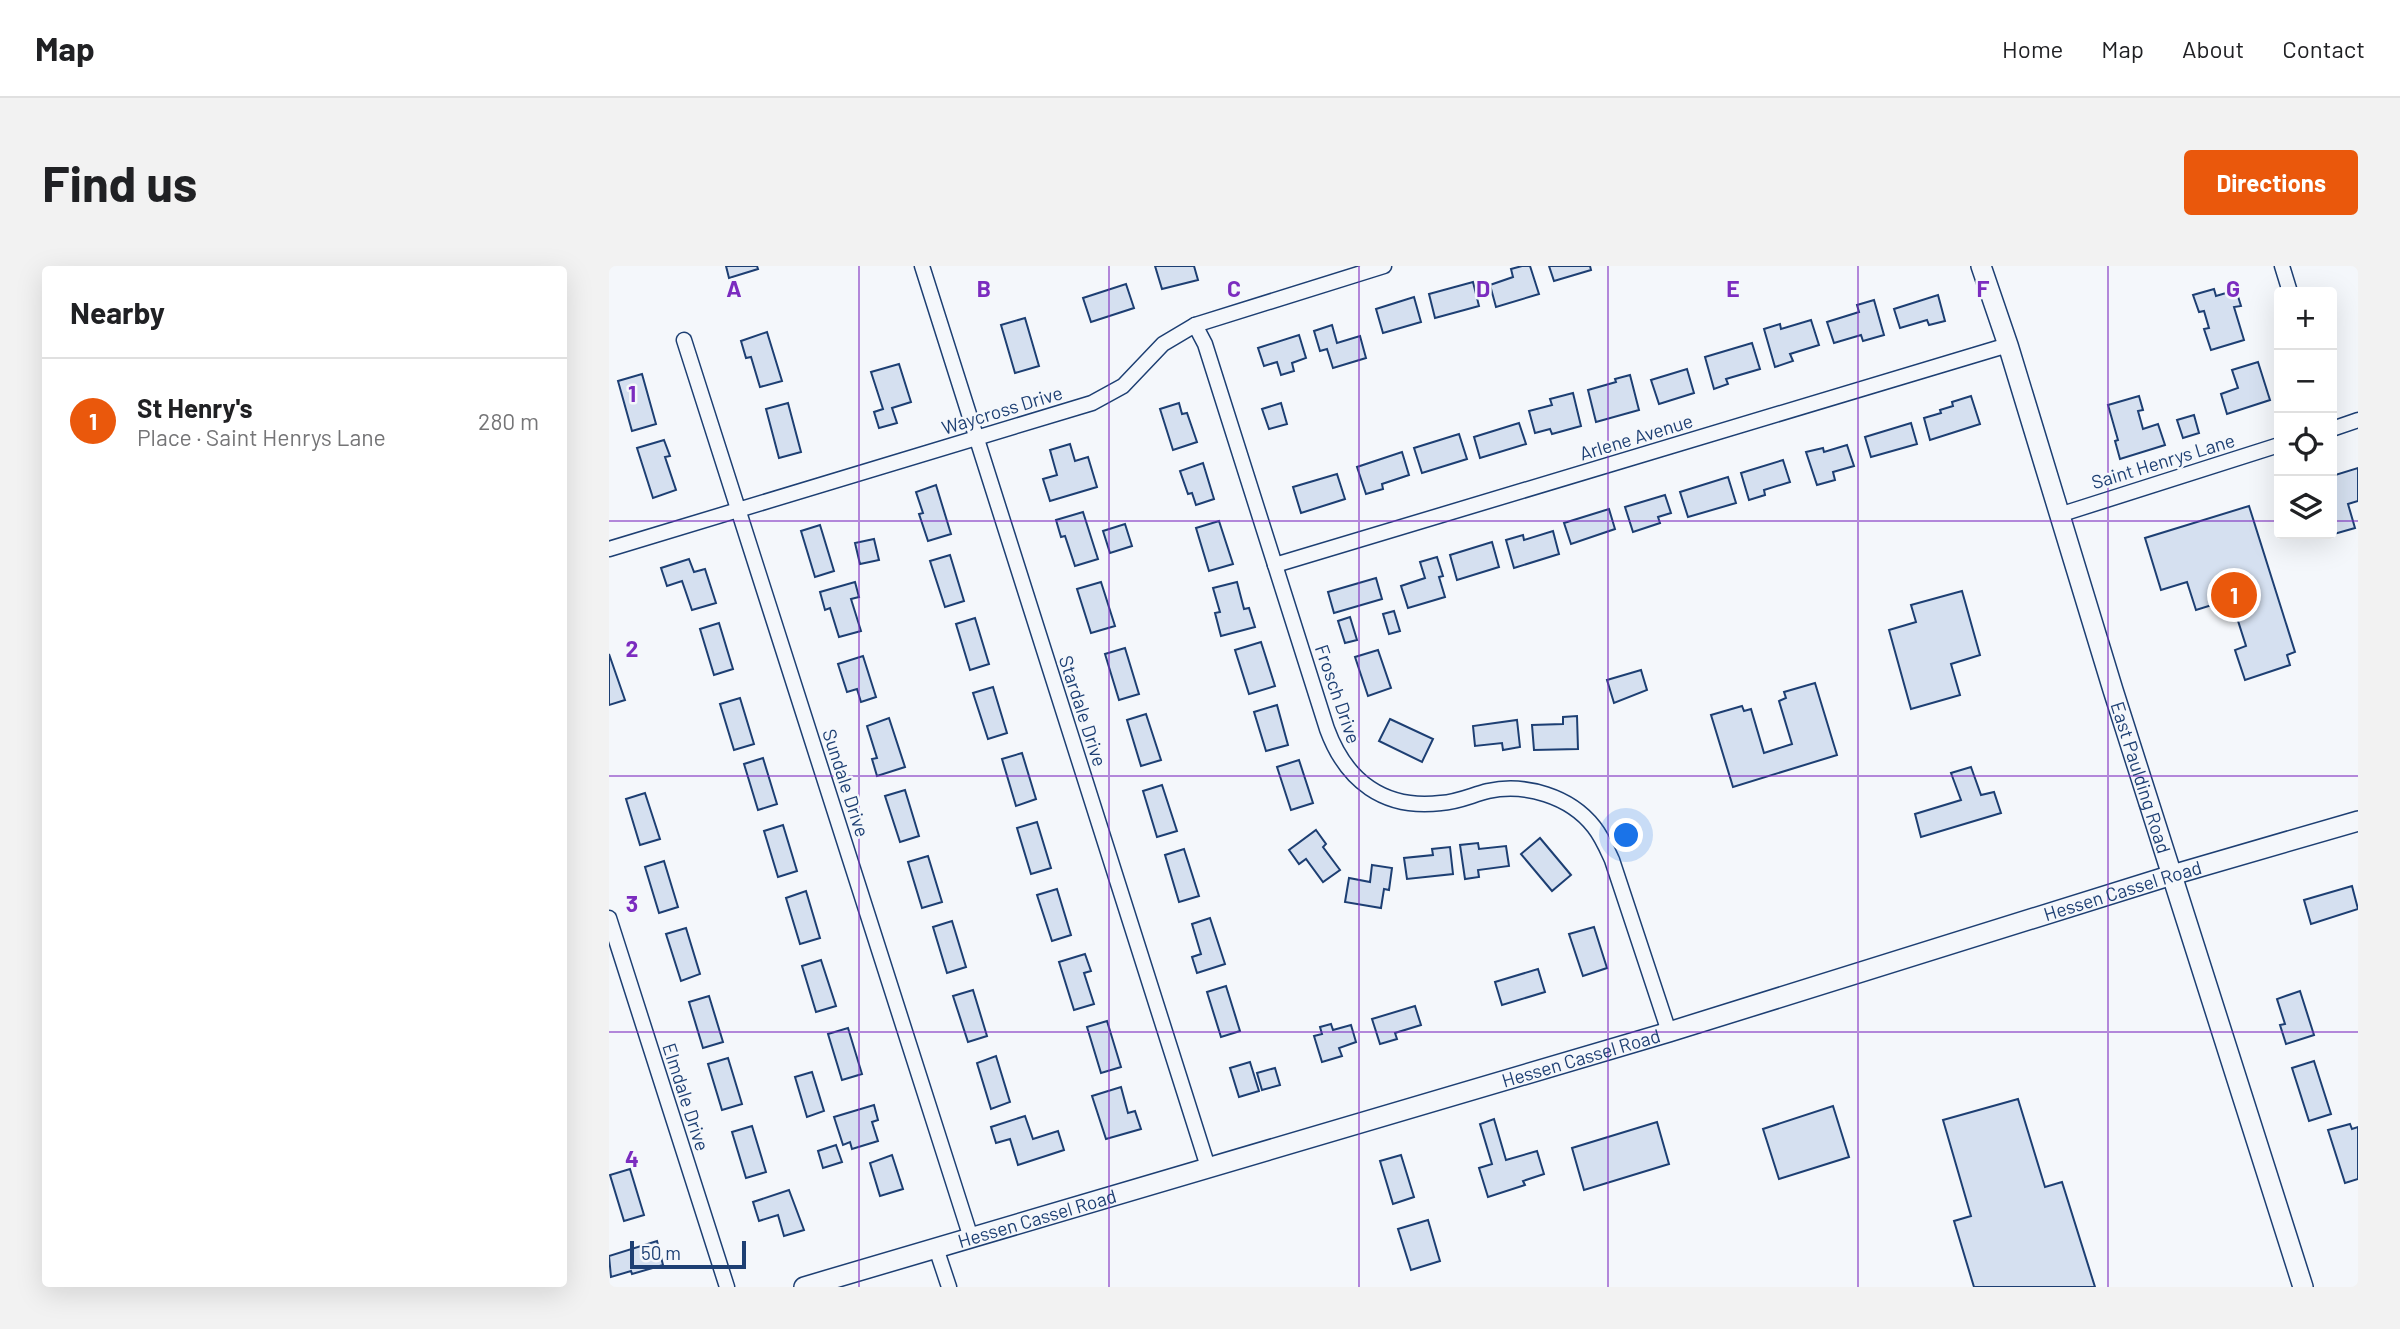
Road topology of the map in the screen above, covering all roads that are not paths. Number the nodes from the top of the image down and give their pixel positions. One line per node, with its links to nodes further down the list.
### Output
1 (922, 266): 11 (street, Stardale Drive)
2 (1384, 266): 6 (street, Waycross Drive)
3 (1981, 266): 8 (main road, East Paulding Road)
4 (2282, 266): 5 (street)
5 (2289, 287)
6 (1195, 325): 11 (street, Waycross Drive); 16 (street, Frosch Drive)
7 (684, 340): 13 (street, Sundale Drive)
8 (2008, 345): 14 (main road, East Paulding Road); 16 (street, Arlene Avenue)
9 (2358, 420): 10 (street)
10 (2337, 425)
11 (976, 437): 13 (street, Waycross Drive); 21 (street, Stardale Drive)
12 (2274, 447): 14 (street, Saint Henrys Lane)
13 (739, 510): 15 (street, Waycross Drive); 22 (street, Sundale Drive)
14 (2059, 514): 18 (main road, East Paulding Road)
15 (609, 549)
16 (1275, 565): 20 (street, Frosch Drive)
17 (2358, 821): 18 (main road, Hessen Cassel Road)
18 (2172, 875): 20 (main road, Hessen Cassel Road); 27 (main road, East Paulding Road)
19 (609, 918): 24 (street, Elmdale Drive)
20 (1669, 1032): 21 (main road, Hessen Cassel Road)
21 (1208, 1167): 22 (main road, Hessen Cassel Road)
22 (971, 1238): 23 (main road, Hessen Cassel Road)
23 (936, 1248): 25 (main road, Hessen Cassel Road); 26 (street)
24 (727, 1287)
25 (804, 1287)
26 (949, 1287)
27 (2303, 1287)

